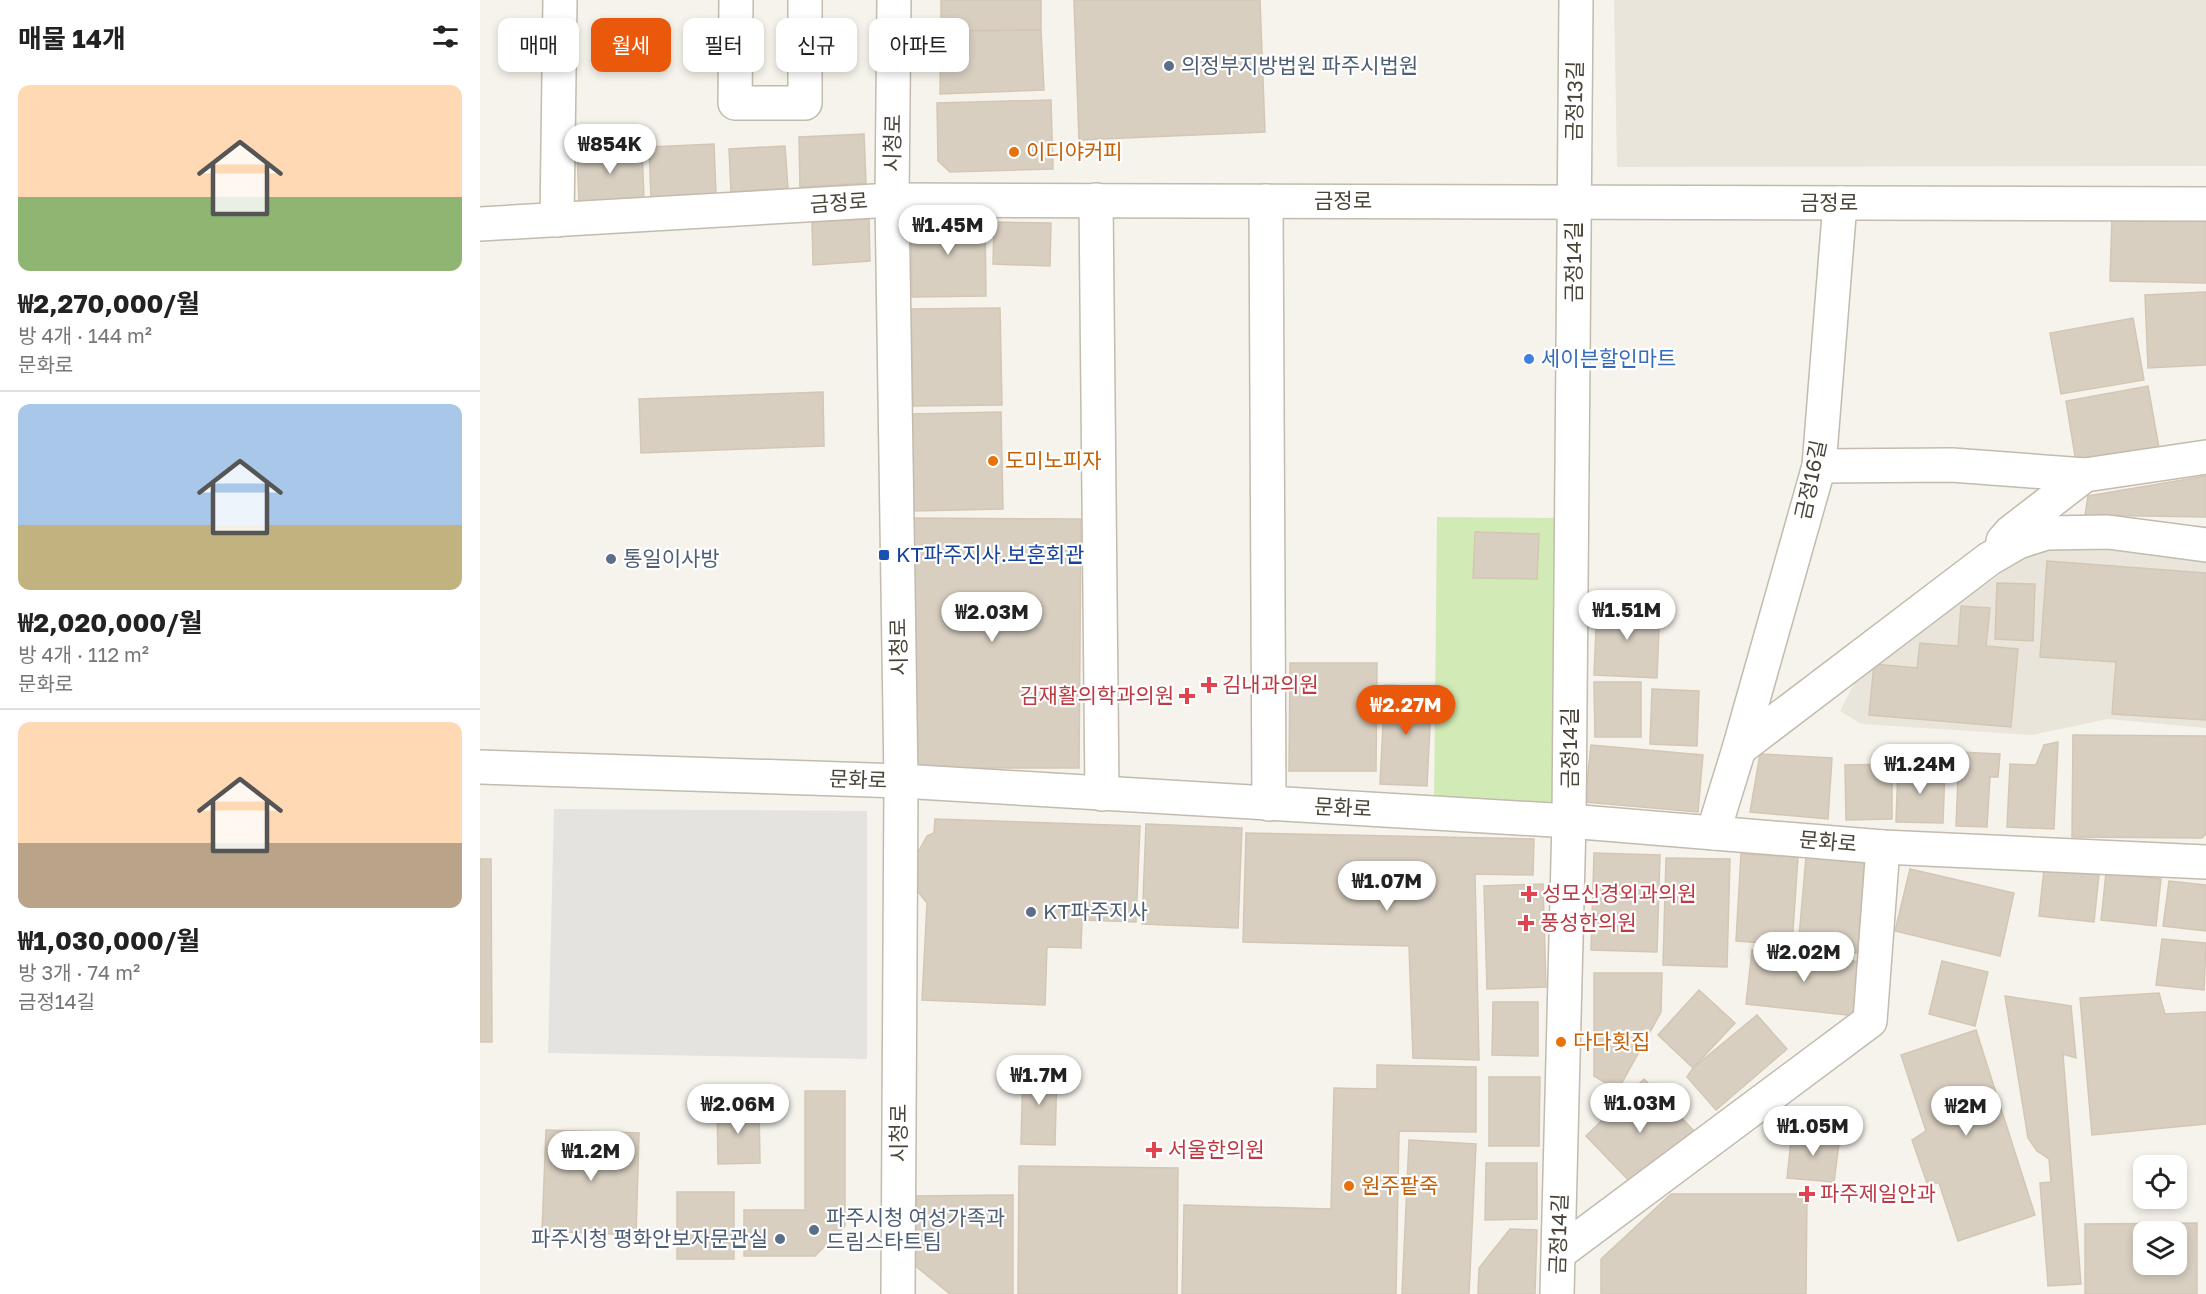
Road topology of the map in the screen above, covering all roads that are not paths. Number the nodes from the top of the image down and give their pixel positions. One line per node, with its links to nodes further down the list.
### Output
1 (560, 0): 12 (street)
2 (736, 0): 3 (street)
3 (805, 0)
4 (894, 0): 6 (street, 시청로)
5 (1576, 0): 9 (street, 금정13길)
6 (892, 200): 7 (street, 금정로); 12 (street, 금정로); 21 (street, 시청로)
7 (1096, 201): 8 (street, 금정로); 22 (street)
8 (1266, 201): 9 (street, 금정로); 23 (street)
9 (1574, 202): 10 (street, 금정로); 24 (street, 금정14길)
10 (1840, 203): 11 (street, 금정로); 15 (street, 금정16길)
11 (2206, 204)
12 (557, 220): 13 (street, 금정로)
13 (480, 224)
14 (2206, 457): 16 (street)
15 (1819, 466): 16 (street); 19 (street, 금정16길)
16 (2085, 475): 18 (street)
17 (2206, 545): 18 (street)
18 (1989, 559): 19 (street)
19 (1739, 749): 25 (street, 금정16길)
20 (480, 767): 21 (street, 문화로)
21 (901, 781): 22 (street, 문화로); 29 (street, 시청로)
22 (1102, 794): 23 (street, 문화로)
23 (1269, 804): 24 (street, 문화로)
24 (1569, 821): 25 (street, 문화로); 28 (street, 금정14길)
25 (1713, 833): 26 (street, 문화로)
26 (1883, 847): 27 (street, 문화로); 28 (street)
27 (2206, 862)
28 (1559, 1253): 30 (street, 금정14길)
29 (898, 1294)
30 (1557, 1294)

